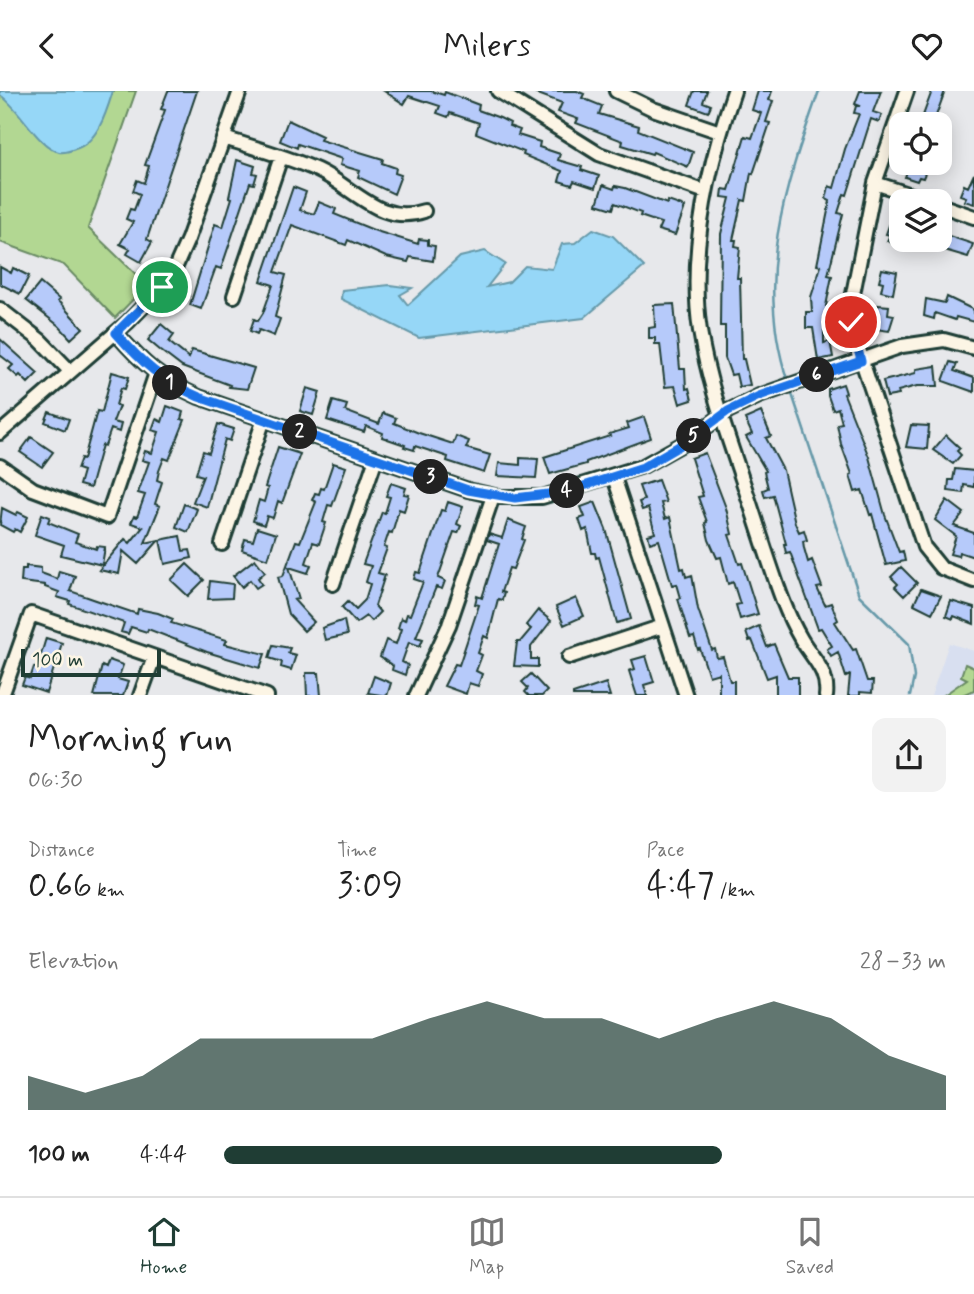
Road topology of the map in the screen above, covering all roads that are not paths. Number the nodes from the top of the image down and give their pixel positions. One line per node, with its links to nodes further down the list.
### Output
1 (240, 91): 7 (street)
2 (498, 91): 11 (street)
3 (616, 91): 6 (street)
4 (734, 91): 6 (street)
5 (906, 91): 9 (street)
6 (720, 132): 11 (street)
7 (224, 138): 8 (street); 17 (street)
8 (281, 157): 13 (street); 15 (street)
9 (875, 183): 10 (street); 19 (street)
10 (893, 189)
11 (706, 192): 22 (street)
12 (952, 209): 14 (street)
13 (424, 211)
14 (974, 217)
15 (234, 296)
16 (0, 309): 20 (street)
17 (116, 333): 20 (street); 21 (street)
18 (974, 348): 19 (street)
19 (861, 361): 22 (street); 30 (street)
20 (70, 371): 24 (street)
21 (156, 373): 23 (street); 26 (street)
22 (721, 416): 27 (street); 40 (street)
23 (264, 419): 25 (street); 29 (street)
24 (0, 433)
25 (376, 458): 28 (street); 31 (street)
26 (0, 466)
27 (614, 477): 28 (street); 32 (street)
28 (493, 496): 38 (street)
29 (222, 544)
30 (974, 581)
31 (333, 584)
32 (663, 626): 34 (street); 39 (street)
33 (154, 657): 35 (street); 36 (street); 37 (street)
34 (569, 657)
35 (2, 695)
36 (140, 695)
37 (267, 695)
38 (416, 695)
39 (686, 695)
40 (826, 695)

